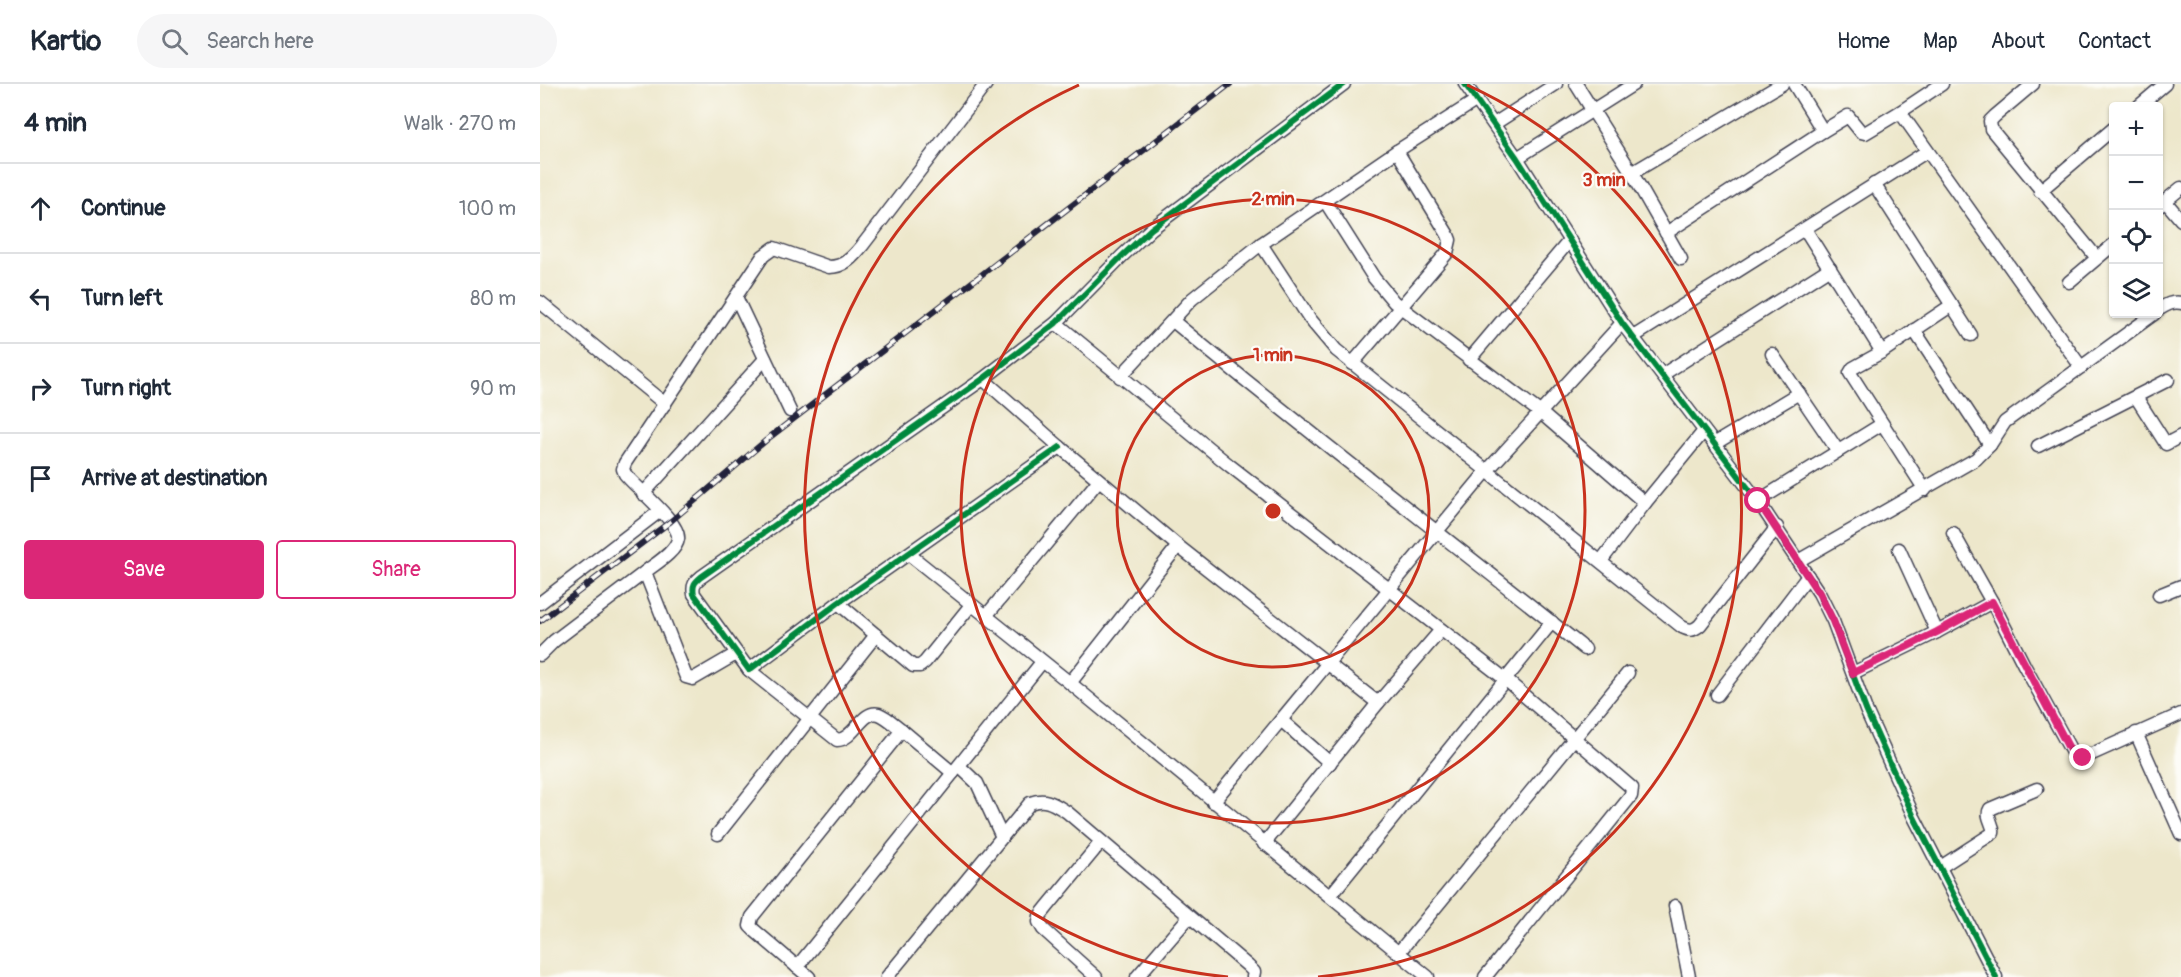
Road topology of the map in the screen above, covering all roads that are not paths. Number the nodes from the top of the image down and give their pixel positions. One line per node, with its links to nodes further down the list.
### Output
1 (986, 84): 39 (street)
2 (1344, 84): 47 (street)
3 (1556, 84): 16 (street)
4 (1576, 84): 14 (street)
5 (1634, 84): 14 (street)
6 (1782, 84): 22 (street)
7 (1942, 84): 15 (street)
8 (2033, 84): 25 (street)
9 (2165, 84): 13 (street)
10 (1796, 85): 17 (street)
11 (1468, 86): 12 (street)
12 (1477, 100): 16 (street); 19 (street)
13 (2144, 102)
14 (1592, 111): 21 (street); 22 (street)
15 (1900, 112): 17 (street); 20 (street)
16 (1494, 124): 21 (street)
17 (1823, 131): 31 (street)
18 (2109, 132): 25 (street)
19 (1397, 151): 26 (street); 44 (street)
20 (1926, 152): 23 (street); 57 (street)
21 (1517, 158): 32 (street)
22 (1632, 173): 31 (street)
23 (1874, 184): 30 (street); 42 (street)
24 (2181, 188): 27 (street)
25 (2040, 190): 35 (street)
26 (1325, 201): 33 (street); 44 (street)
27 (2163, 203)
28 (2163, 205): 29 (street)
29 (2181, 220)
30 (1805, 229): 37 (street); 51 (street)
31 (1666, 233): 36 (street)
32 (1570, 240): 48 (street); 55 (street)
33 (1261, 244): 46 (street); 56 (street)
34 (2109, 248): 35 (street)
35 (2097, 258): 38 (street)
36 (1681, 259)
37 (1830, 268): 52 (street); 58 (street)
38 (2069, 282)
39 (736, 297): 54 (street); 64 (street)
40 (540, 302): 64 (street)
41 (2181, 303): 43 (street)
42 (1952, 305): 49 (street); 50 (street)
43 (2163, 307)
44 (1401, 308): 55 (street); 56 (street)
45 (2148, 318): 57 (street)
46 (1173, 321): 59 (street); 83 (street)
47 (1056, 323): 59 (street); 60 (street)
48 (1622, 323): 51 (street); 66 (street)
49 (1914, 330): 52 (street); 71 (street)
50 (1971, 335)
51 (1633, 338): 58 (street)
52 (1882, 352): 67 (street)
53 (1772, 354): 62 (street)
54 (765, 359): 65 (street); 78 (street)
55 (1469, 360): 66 (street)
56 (1352, 364): 75 (street)
57 (2081, 367): 71 (street)
58 (1662, 375): 68 (street)
59 (1120, 377): 93 (street)
60 (983, 379): 73 (street); 105 (street)
61 (2168, 380): 63 (street)
62 (1799, 393): 70 (street); 74 (street)
63 (2136, 397): 69 (street); 72 (street)
64 (665, 404): 78 (street)
65 (790, 411)
66 (1541, 413): 75 (street); 80 (street)
67 (1882, 424): 74 (street); 77 (street)
68 (1704, 431): 70 (street); 80 (street)
69 (2181, 436)
70 (1714, 444): 79 (street)
71 (1990, 445): 77 (street)
72 (2038, 446)
73 (1060, 447): 76 (street); 87 (street)
74 (1839, 451): 79 (street)
75 (1486, 472): 83 (street); 88 (street)
76 (1099, 480): 85 (street); 99 (street)
77 (1925, 490): 89 (street)
78 (643, 494): 81 (street)
79 (1758, 501): 82 (street)
80 (1645, 502): 88 (street)
81 (660, 511): 90 (street); 96 (street)
82 (1777, 527): 88 (street); 89 (street)
83 (1437, 530): 93 (street); 100 (street)
84 (1953, 533): 95 (street)
85 (1178, 546): 108 (street); 113 (street)
86 (1899, 549): 102 (street)
87 (910, 555): 97 (street); 98 (street)
88 (1601, 561)
89 (1798, 561): 91 (street)
90 (645, 572): 105 (street); 106 (street)
91 (1808, 576): 110 (street); 114 (street)
92 (2181, 586): 94 (street)
93 (1390, 589): 101 (street); 108 (street)
94 (2159, 595)
95 (1992, 602): 102 (street); 120 (street)
96 (540, 603)
97 (838, 603): 103 (street); 109 (street)
98 (971, 605): 99 (street); 103 (street)
99 (986, 616): 107 (street)
100 (1552, 622): 104 (street); 112 (street)
101 (1441, 630): 112 (street); 115 (street)
102 (1937, 632): 110 (street)
103 (876, 635): 117 (street)
104 (1585, 649)
105 (736, 654): 109 (street)
106 (540, 655)
107 (1042, 662): 113 (street); 123 (street)
108 (1328, 662): 115 (street); 118 (street)
109 (749, 670): 117 (street)
110 (1853, 673): 131 (street)
111 (1628, 674): 121 (street)
112 (1505, 679): 121 (street); 132 (street)
113 (1070, 683): 125 (street)
114 (1717, 695)
115 (1378, 703): 122 (street)
116 (2181, 714): 120 (street)
117 (810, 720): 119 (street); 126 (street)
118 (1281, 720): 122 (street); 125 (street)
119 (902, 730): 123 (street); 136 (street)
120 (2136, 733): 127 (street)
121 (1574, 738): 135 (street); 143 (street)
122 (1330, 763): 130 (street)
123 (956, 769): 128 (street); 136 (street)
124 (2037, 789): 131 (street)
125 (1213, 802): 130 (street)
126 (718, 834)
127 (2181, 834)
128 (1002, 837): 129 (street); 138 (street)
129 (1101, 842): 134 (street); 139 (street)
130 (1264, 844): 132 (street)
131 (1939, 868): 145 (street)
132 (1330, 897): 135 (street)
133 (1675, 906): 144 (street)
134 (1189, 917): 140 (street); 141 (street)
135 (1398, 952): 142 (street)
136 (797, 967): 137 (street)
137 (809, 977)
138 (887, 977)
139 (1096, 977)
140 (1137, 977)
141 (1253, 977)
142 (1428, 977)
143 (1485, 977)
144 (1689, 977)
145 (1996, 977)

